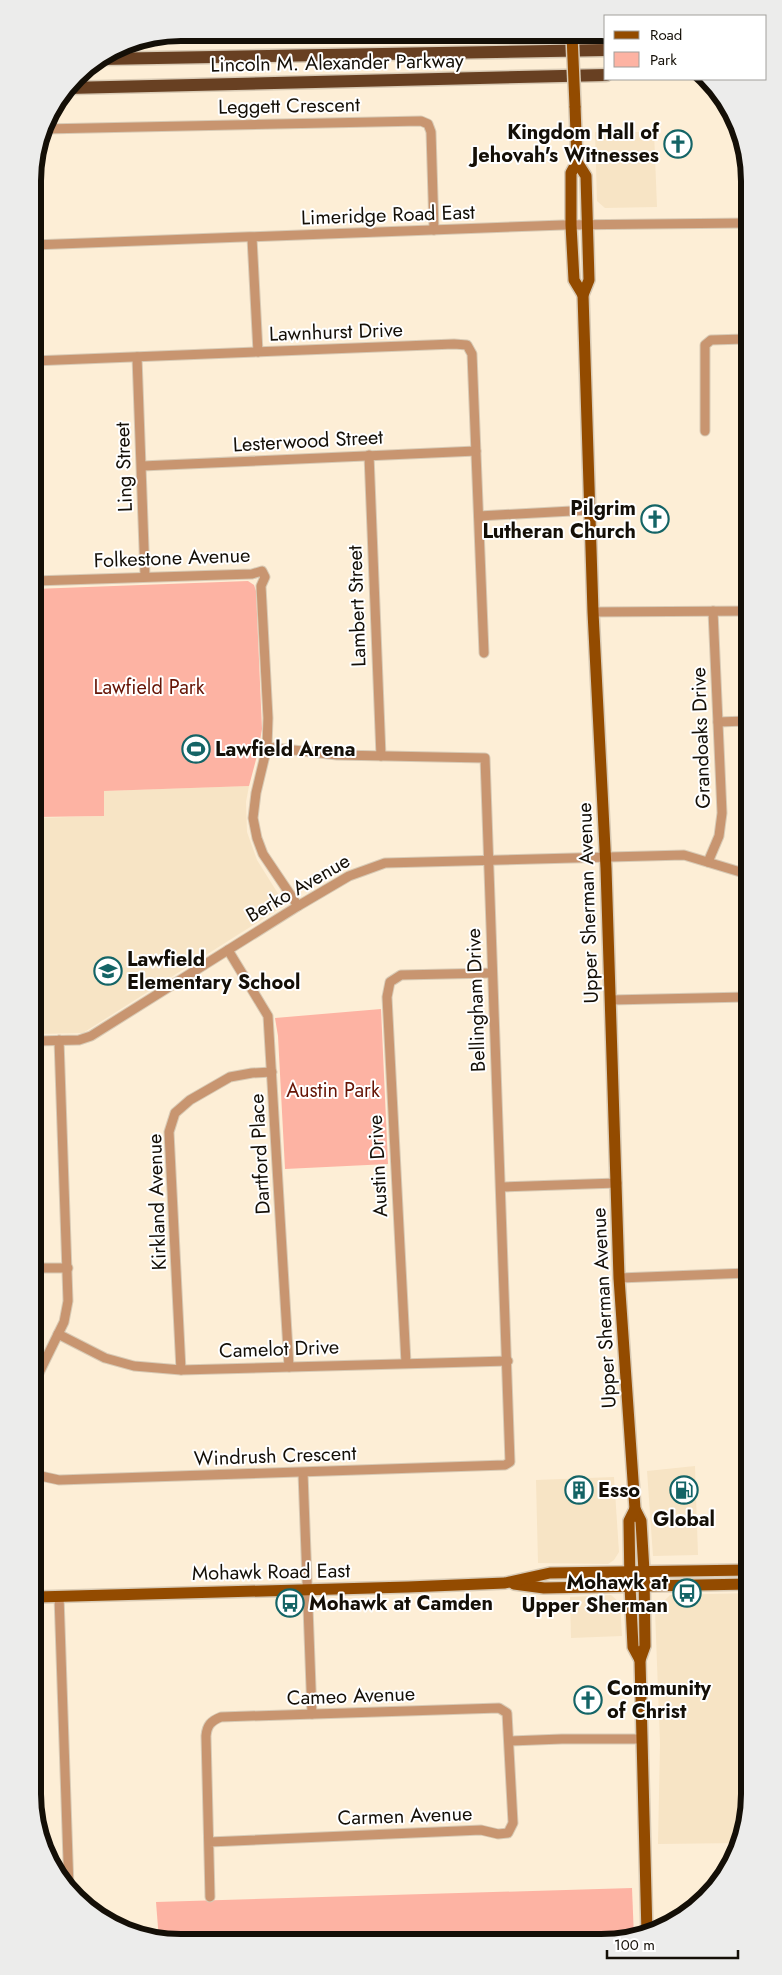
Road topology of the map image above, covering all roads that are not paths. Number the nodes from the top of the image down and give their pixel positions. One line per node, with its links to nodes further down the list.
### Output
1 (572, 41): 7 (main road, Upper Sherman Avenue, bridge)
2 (604, 50): 3 (highway, Lincoln M. Alexander Parkway)
3 (115, 58)
4 (604, 75): 5 (highway, Lincoln M. Alexander Parkway)
5 (77, 88)
6 (52, 129): 11 (street, Leggett Crescent)
7 (577, 162): 9 (main road, Upper Sherman Avenue); 10 (main road, Upper Sherman Avenue)
8 (741, 223): 10 (street, Limeridge Road East)
9 (571, 225): 10 (street, Limeridge Road East); 11 (street, Limeridge Road East); 14 (main road, Upper Sherman Avenue)
10 (588, 225): 14 (main road, Upper Sherman Avenue)
11 (434, 230): 12 (street, Limeridge Road East)
12 (252, 238): 13 (street, Limeridge Road East); 16 (street)
13 (42, 245)
14 (582, 295): 23 (main road, Upper Sherman Avenue)
15 (741, 339): 19 (street)
16 (258, 352): 17 (street, Lawnhurst Drive); 20 (street, Lawnhurst Drive)
17 (137, 357): 18 (street, Lawnhurst Drive); 22 (street, Ling Street)
18 (42, 361)
19 (705, 431)
20 (476, 451): 21 (street, Lesterwood Street); 24 (street, Lawnhurst Drive)
21 (369, 455): 22 (street, Lesterwood Street); 34 (street, Lambert Street)
22 (142, 466): 25 (street, Ling Street)
23 (590, 510): 24 (street); 29 (main road, Upper Sherman Avenue)
24 (479, 516): 30 (street, Lawnhurst Drive)
25 (145, 576): 26 (street, Folkestone Avenue); 33 (street, Folkestone Avenue)
26 (42, 581)
27 (713, 611): 28 (street); 29 (street); 31 (street, Grandoaks Drive)
28 (741, 611)
29 (593, 612): 35 (main road, Upper Sherman Avenue)
30 (484, 653)
31 (718, 722): 32 (street); 37 (street, Grandoaks Drive)
32 (741, 722)
33 (267, 747): 34 (street, Bellingham Drive); 39 (street, Folkestone Avenue)
34 (381, 756): 36 (street, Bellingham Drive)
35 (606, 858): 36 (street, Berko Avenue); 37 (street, Berko Avenue); 43 (main road, Upper Sherman Avenue)
36 (488, 859): 39 (street, Berko Avenue); 41 (street, Bellingham Drive)
37 (708, 862): 38 (street, Berko Avenue)
38 (741, 872)
39 (298, 906): 40 (street, Berko Avenue)
40 (228, 950): 44 (street, Berko Avenue); 46 (street, Dartford Place)
41 (492, 973): 48 (street, Bellingham Drive); 55 (street, Austin Drive)
42 (740, 996): 43 (street)
43 (610, 1000): 47 (main road, Upper Sherman Avenue)
44 (58, 1040): 45 (street, Berko Avenue); 50 (street)
45 (41, 1041)
46 (272, 1072): 56 (street, Dartford Place); 58 (street, Kirkland Avenue)
47 (617, 1184): 48 (street); 52 (main road, Upper Sherman Avenue)
48 (501, 1187): 54 (street, Bellingham Drive)
49 (41, 1268): 50 (street)
50 (68, 1268): 53 (street)
51 (740, 1273): 52 (street)
52 (619, 1278): 62 (main road, Upper Sherman Avenue)
53 (58, 1334): 57 (street); 58 (street, Camelot Drive)
54 (508, 1360): 55 (street, Camelot Drive); 59 (street, Bellingham Drive)
55 (406, 1362): 56 (street, Camelot Drive)
56 (289, 1367): 58 (street, Camelot Drive)
57 (41, 1368)
58 (181, 1370)
59 (511, 1459): 60 (street, Windrush Crescent)
60 (303, 1473): 61 (street, Windrush Crescent); 70 (street)
61 (41, 1476)
62 (635, 1509): 64 (main road, Upper Sherman Avenue); 65 (main road, Upper Sherman Avenue)
63 (740, 1570): 65 (main road, Mohawk Road East)
64 (630, 1571): 65 (main road, Mohawk Road East); 66 (main road, Mohawk Road East); 68 (main road, Upper Sherman Avenue)
65 (644, 1571): 69 (main road, Upper Sherman Avenue)
66 (505, 1583): 68 (main road, Mohawk Road East); 70 (main road, Mohawk Road East)
67 (740, 1584): 69 (main road, Mohawk Road East)
68 (630, 1586): 69 (main road, Mohawk Road East); 73 (main road, Upper Sherman Avenue)
69 (644, 1586): 73 (main road, Upper Sherman Avenue)
70 (308, 1590): 71 (main road, Mohawk Road East); 74 (street)
71 (59, 1596): 72 (main road, Mohawk Road East); 78 (street)
72 (41, 1597)
73 (640, 1660): 75 (main road, Upper Sherman Avenue)
74 (312, 1714): 76 (street, Cameo Avenue); 77 (street, Cameo Avenue)
75 (642, 1739): 76 (street); 80 (main road, Upper Sherman Avenue)
76 (510, 1741): 77 (street, Carmen Avenue)
77 (209, 1842): 79 (street, Cameo Avenue)
78 (69, 1877)
79 (210, 1897)
80 (647, 1926)

